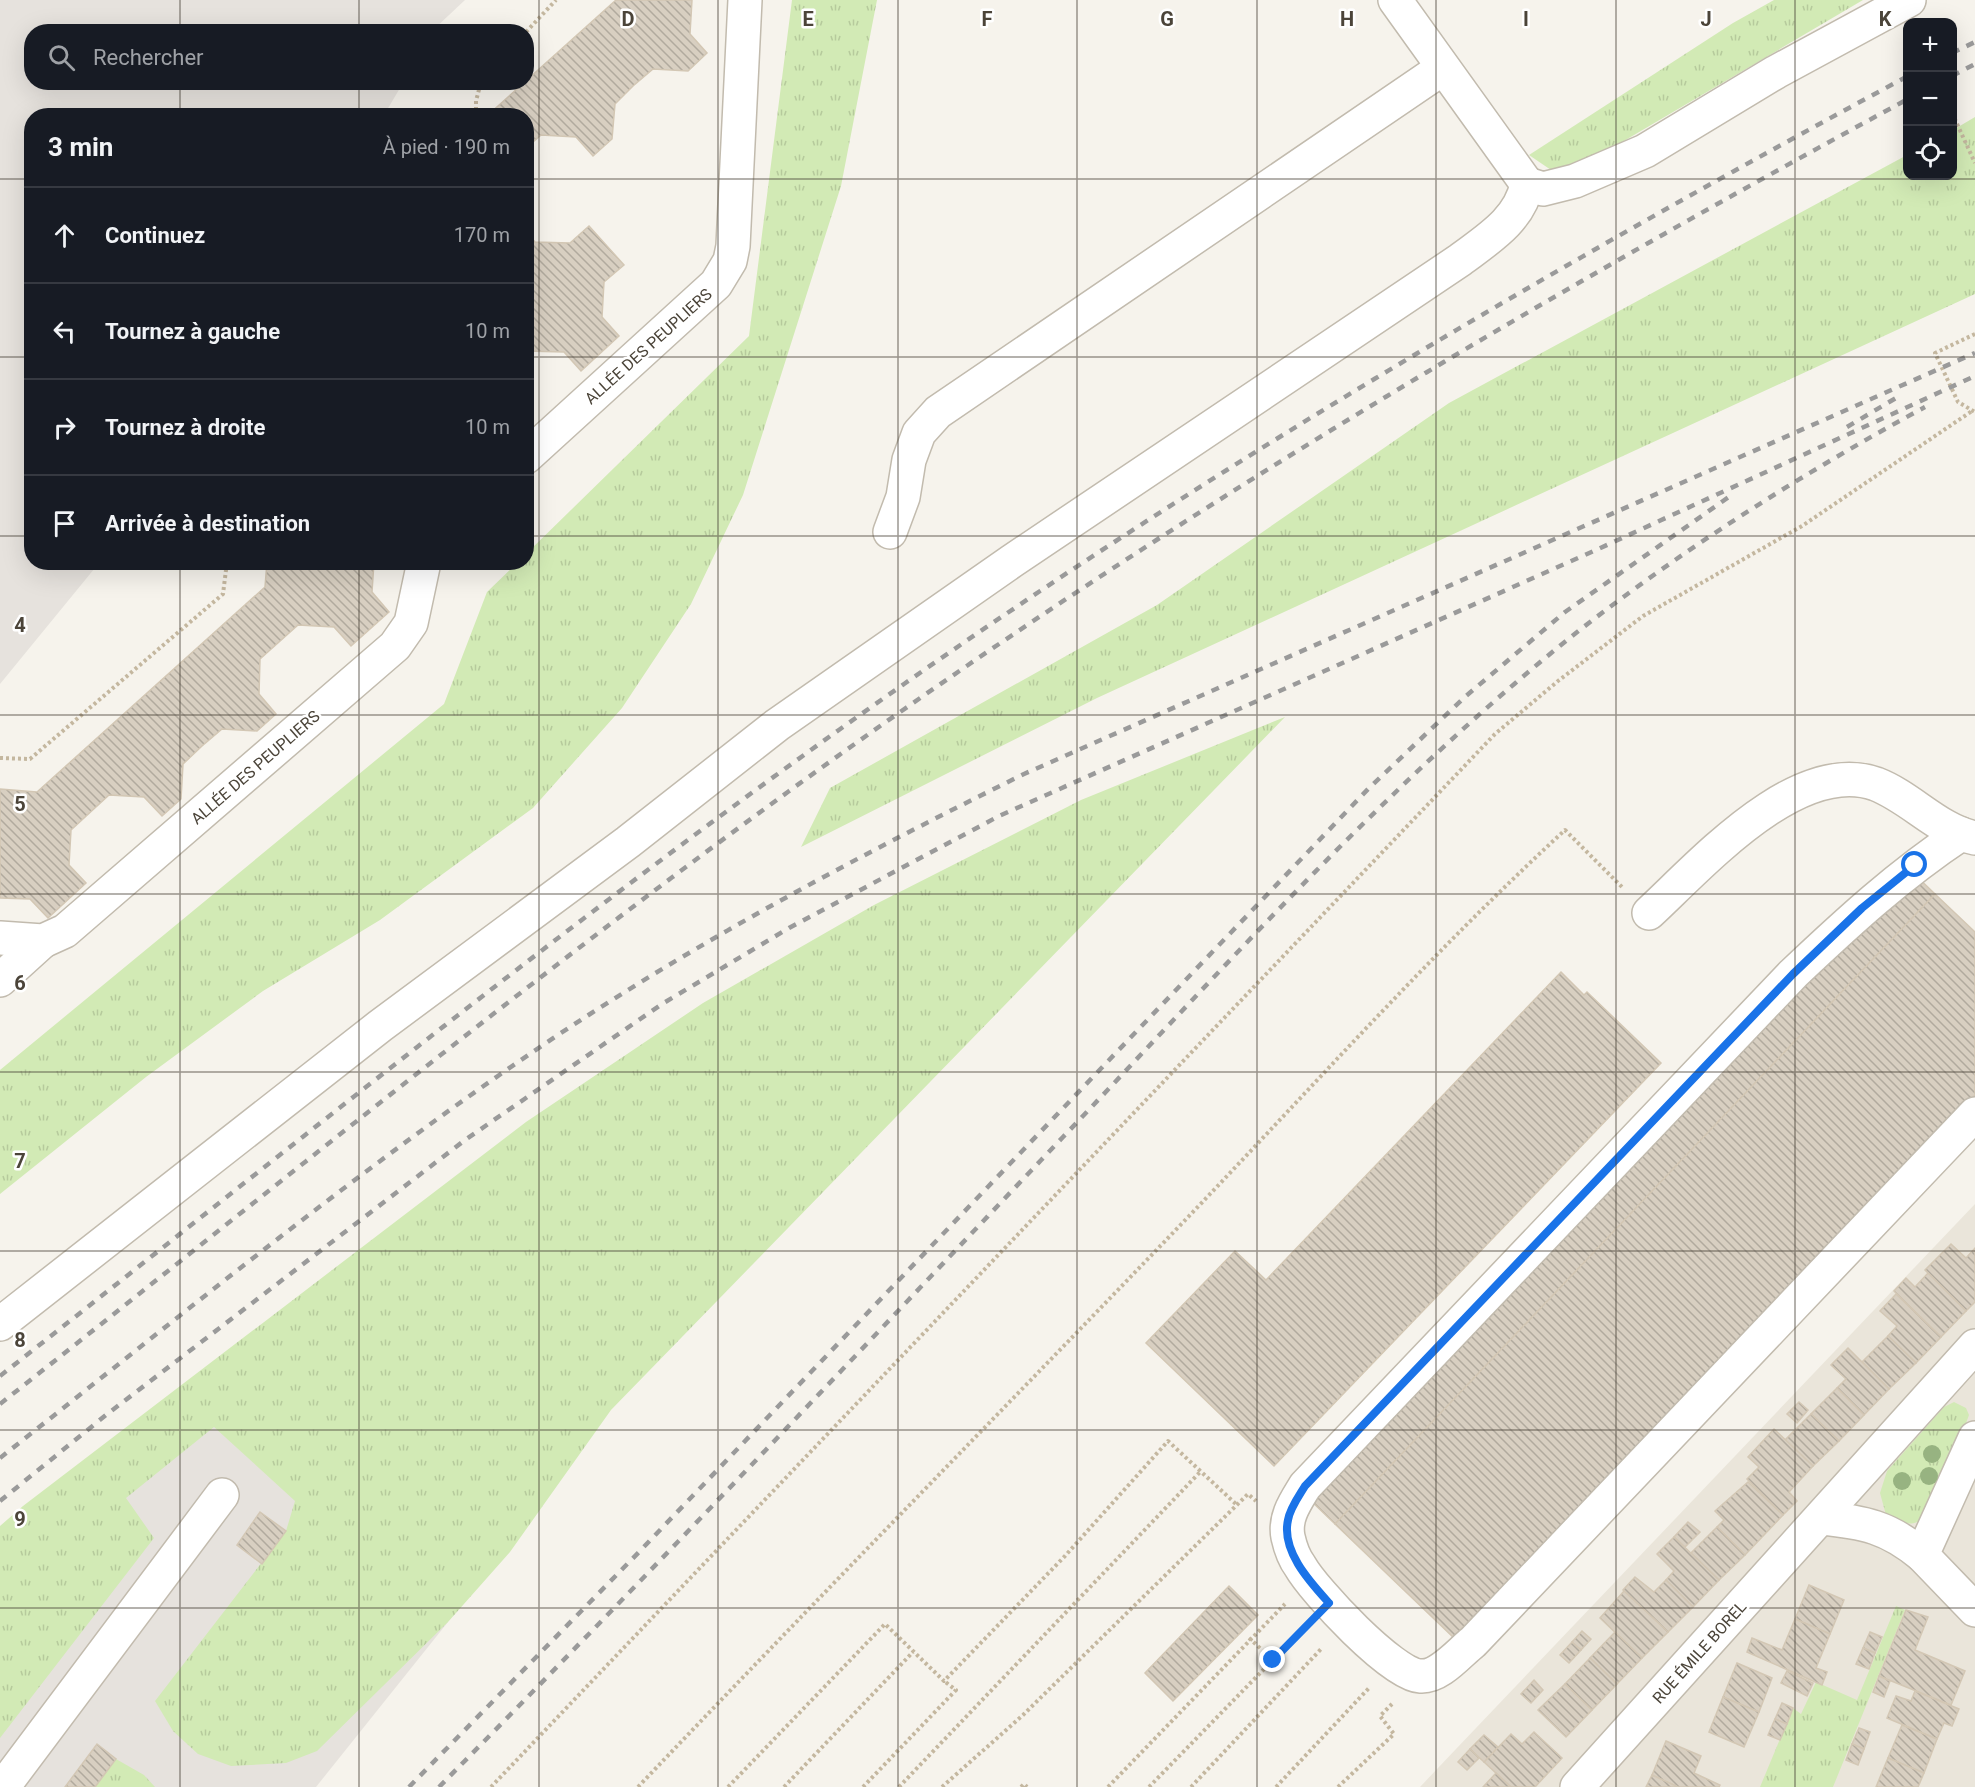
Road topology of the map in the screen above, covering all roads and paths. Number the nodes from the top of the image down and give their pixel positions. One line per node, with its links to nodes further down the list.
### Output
1 (556, 0): 5 (path)
2 (745, 0): 14 (street, ALLÉE DES PEUPLIERS)
3 (1395, 0): 6 (street)
4 (1909, 0): 11 (street)
5 (534, 24)
6 (1443, 68): 11 (street); 15 (street)
7 (479, 90): 8 (path)
8 (476, 108)
9 (1957, 122): 10 (path)
10 (1975, 163)
11 (1527, 184): 25 (street)
12 (1975, 334): 13 (path)
13 (1974, 412): 42 (path)
14 (534, 450)
15 (890, 532)
16 (226, 570): 18 (path)
17 (422, 570): 22 (street, ALLÉE DES PEUPLIERS)
18 (0, 758)
19 (1968, 836): 20 (street); 34 (street)
20 (1649, 913): 43 (path)
21 (0, 938): 22 (street)
22 (43, 941): 23 (street, ALLÉE DES PEUPLIERS)
23 (0, 980)
24 (1975, 1114): 39 (street)
25 (0, 1324)
26 (1975, 1346): 32 (street, RUE ÉMILE BOREL)
27 (1975, 1438): 33 (street)
28 (1201, 1471): 31 (path); 40 (path); 47 (path)
29 (1248, 1494): 31 (path)
30 (222, 1495): 41 (street)
31 (1237, 1505): 48 (path)
32 (1821, 1518): 33 (street); 56 (street, RUE ÉMILE BOREL)
33 (1922, 1555): 35 (street)
34 (1329, 1601): 36 (path); 38 (path); 39 (street); 53 (path)
35 (1975, 1610)
36 (1249, 1638): 38 (path); 51 (path)
37 (913, 1652): 40 (path); 44 (path); 45 (path)
38 (1273, 1660): 52 (path)
39 (1406, 1670): 54 (path); 55 (path)
40 (944, 1681): 46 (path)
41 (3, 1787)
42 (491, 1787)
43 (638, 1787)
44 (728, 1787)
45 (784, 1787)
46 (863, 1787)
47 (899, 1787)
48 (942, 1787)
49 (1021, 1787): 50 (path)
50 (1027, 1787)
51 (1108, 1787)
52 (1149, 1787)
53 (1191, 1787)
54 (1276, 1787)
55 (1338, 1787)
56 (1577, 1787)

